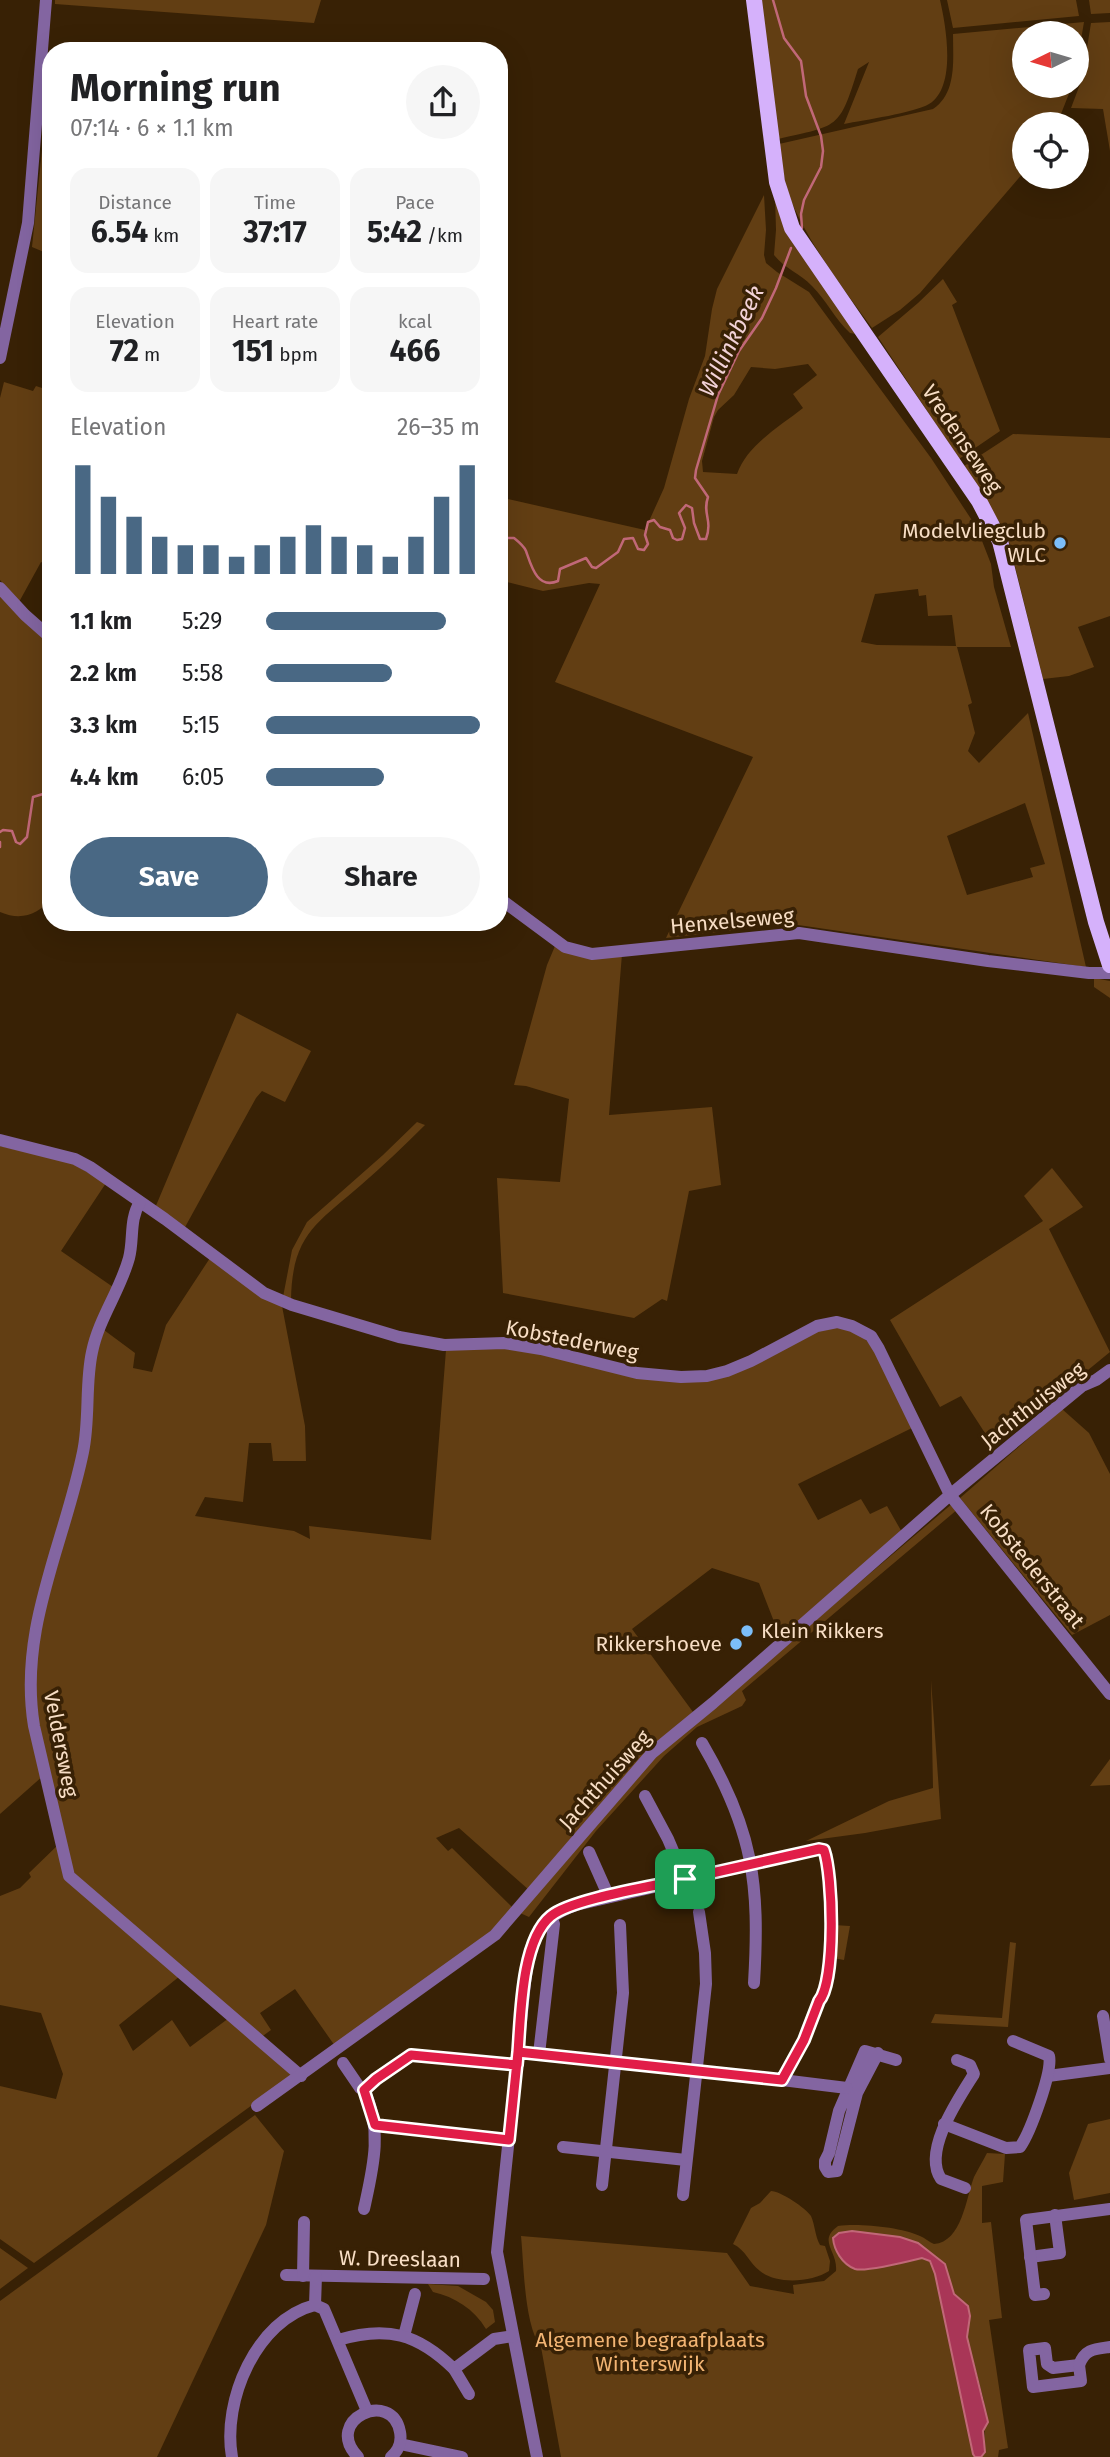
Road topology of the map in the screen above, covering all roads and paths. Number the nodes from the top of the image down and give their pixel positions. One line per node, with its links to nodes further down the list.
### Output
1 (46, 0): 3 (street)
2 (754, 0): 9 (main road, Vredenseweg)
3 (43, 42)
4 (42, 50): 5 (street)
5 (0, 358)
6 (0, 588): 7 (street)
7 (42, 630)
8 (508, 905): 10 (street, Henxelseweg)
9 (1110, 965)
10 (1110, 973)
11 (0, 1140): 12 (street, Kobstederweg)
12 (140, 1202): 14 (street, Kobstederweg); 40 (street, Veldersweg)
13 (1109, 1371): 14 (street, Jachthuisweg)
14 (950, 1495): 15 (street, Kobstederstraat); 40 (street, Jachthuisweg)
15 (1110, 1694)
16 (702, 1743): 19 (street)
17 (645, 1796): 20 (street)
18 (589, 1852): 21 (street)
19 (752, 1865): 20 (street); 25 (street); 42 (street)
20 (685, 1879): 21 (street)
21 (609, 1896): 23 (street)
22 (699, 1912): 39 (street)
23 (551, 1916): 29 (street); 31 (street)
24 (620, 1925): 36 (street)
25 (754, 1983)
26 (1103, 2016): 28 (street)
27 (1013, 2040): 41 (street)
28 (1108, 2041): 32 (street)
29 (518, 2052): 31 (street); 37 (street)
30 (878, 2053): 33 (street); 43 (street); 43 (street)
31 (539, 2054): 36 (street)
32 (1110, 2059)
33 (896, 2060)
34 (957, 2060): 46 (street)
35 (343, 2063): 44 (street)
36 (615, 2063): 39 (street); 50 (street)
37 (517, 2065): 44 (street); 48 (street)
38 (1110, 2068): 41 (street)
39 (697, 2071): 42 (street); 51 (street)
40 (301, 2076): 45 (street, Jachthuisweg)
41 (1048, 2076): 46 (street)
42 (782, 2080): 43 (street)
43 (847, 2088)
44 (364, 2090): 47 (street)
45 (257, 2106)
46 (944, 2124): 53 (street)
47 (375, 2125): 48 (street); 56 (street)
48 (509, 2140): 67 (street)
49 (563, 2147): 50 (street)
50 (606, 2151): 51 (street); 52 (street)
51 (686, 2160): 54 (street)
52 (602, 2185)
53 (965, 2188)
54 (683, 2195)
55 (1110, 2208): 57 (street)
56 (364, 2209)
57 (1055, 2216): 59 (street); 59 (street)
58 (304, 2222): 61 (street, W. Dreeslaan)
59 (1030, 2256): 64 (street)
60 (286, 2276): 61 (street, W. Dreeslaan)
61 (309, 2276): 62 (street, W. Dreeslaan); 65 (street, W. Dreeslaan)
62 (484, 2279)
63 (415, 2294): 66 (street)
64 (1044, 2294)
65 (315, 2305): 68 (street); 76 (street)
66 (404, 2336): 68 (street); 71 (street)
67 (513, 2336): 71 (street); 79 (street)
68 (338, 2340): 73 (street)
69 (1110, 2347): 70 (street)
70 (1079, 2365): 70 (street)
71 (454, 2369): 72 (street)
72 (469, 2394)
73 (367, 2411): 74 (street); 75 (street)
74 (400, 2444): 77 (street); 78 (street)
75 (351, 2455)
76 (232, 2457)
77 (391, 2457)
78 (462, 2457)
79 (537, 2457)

